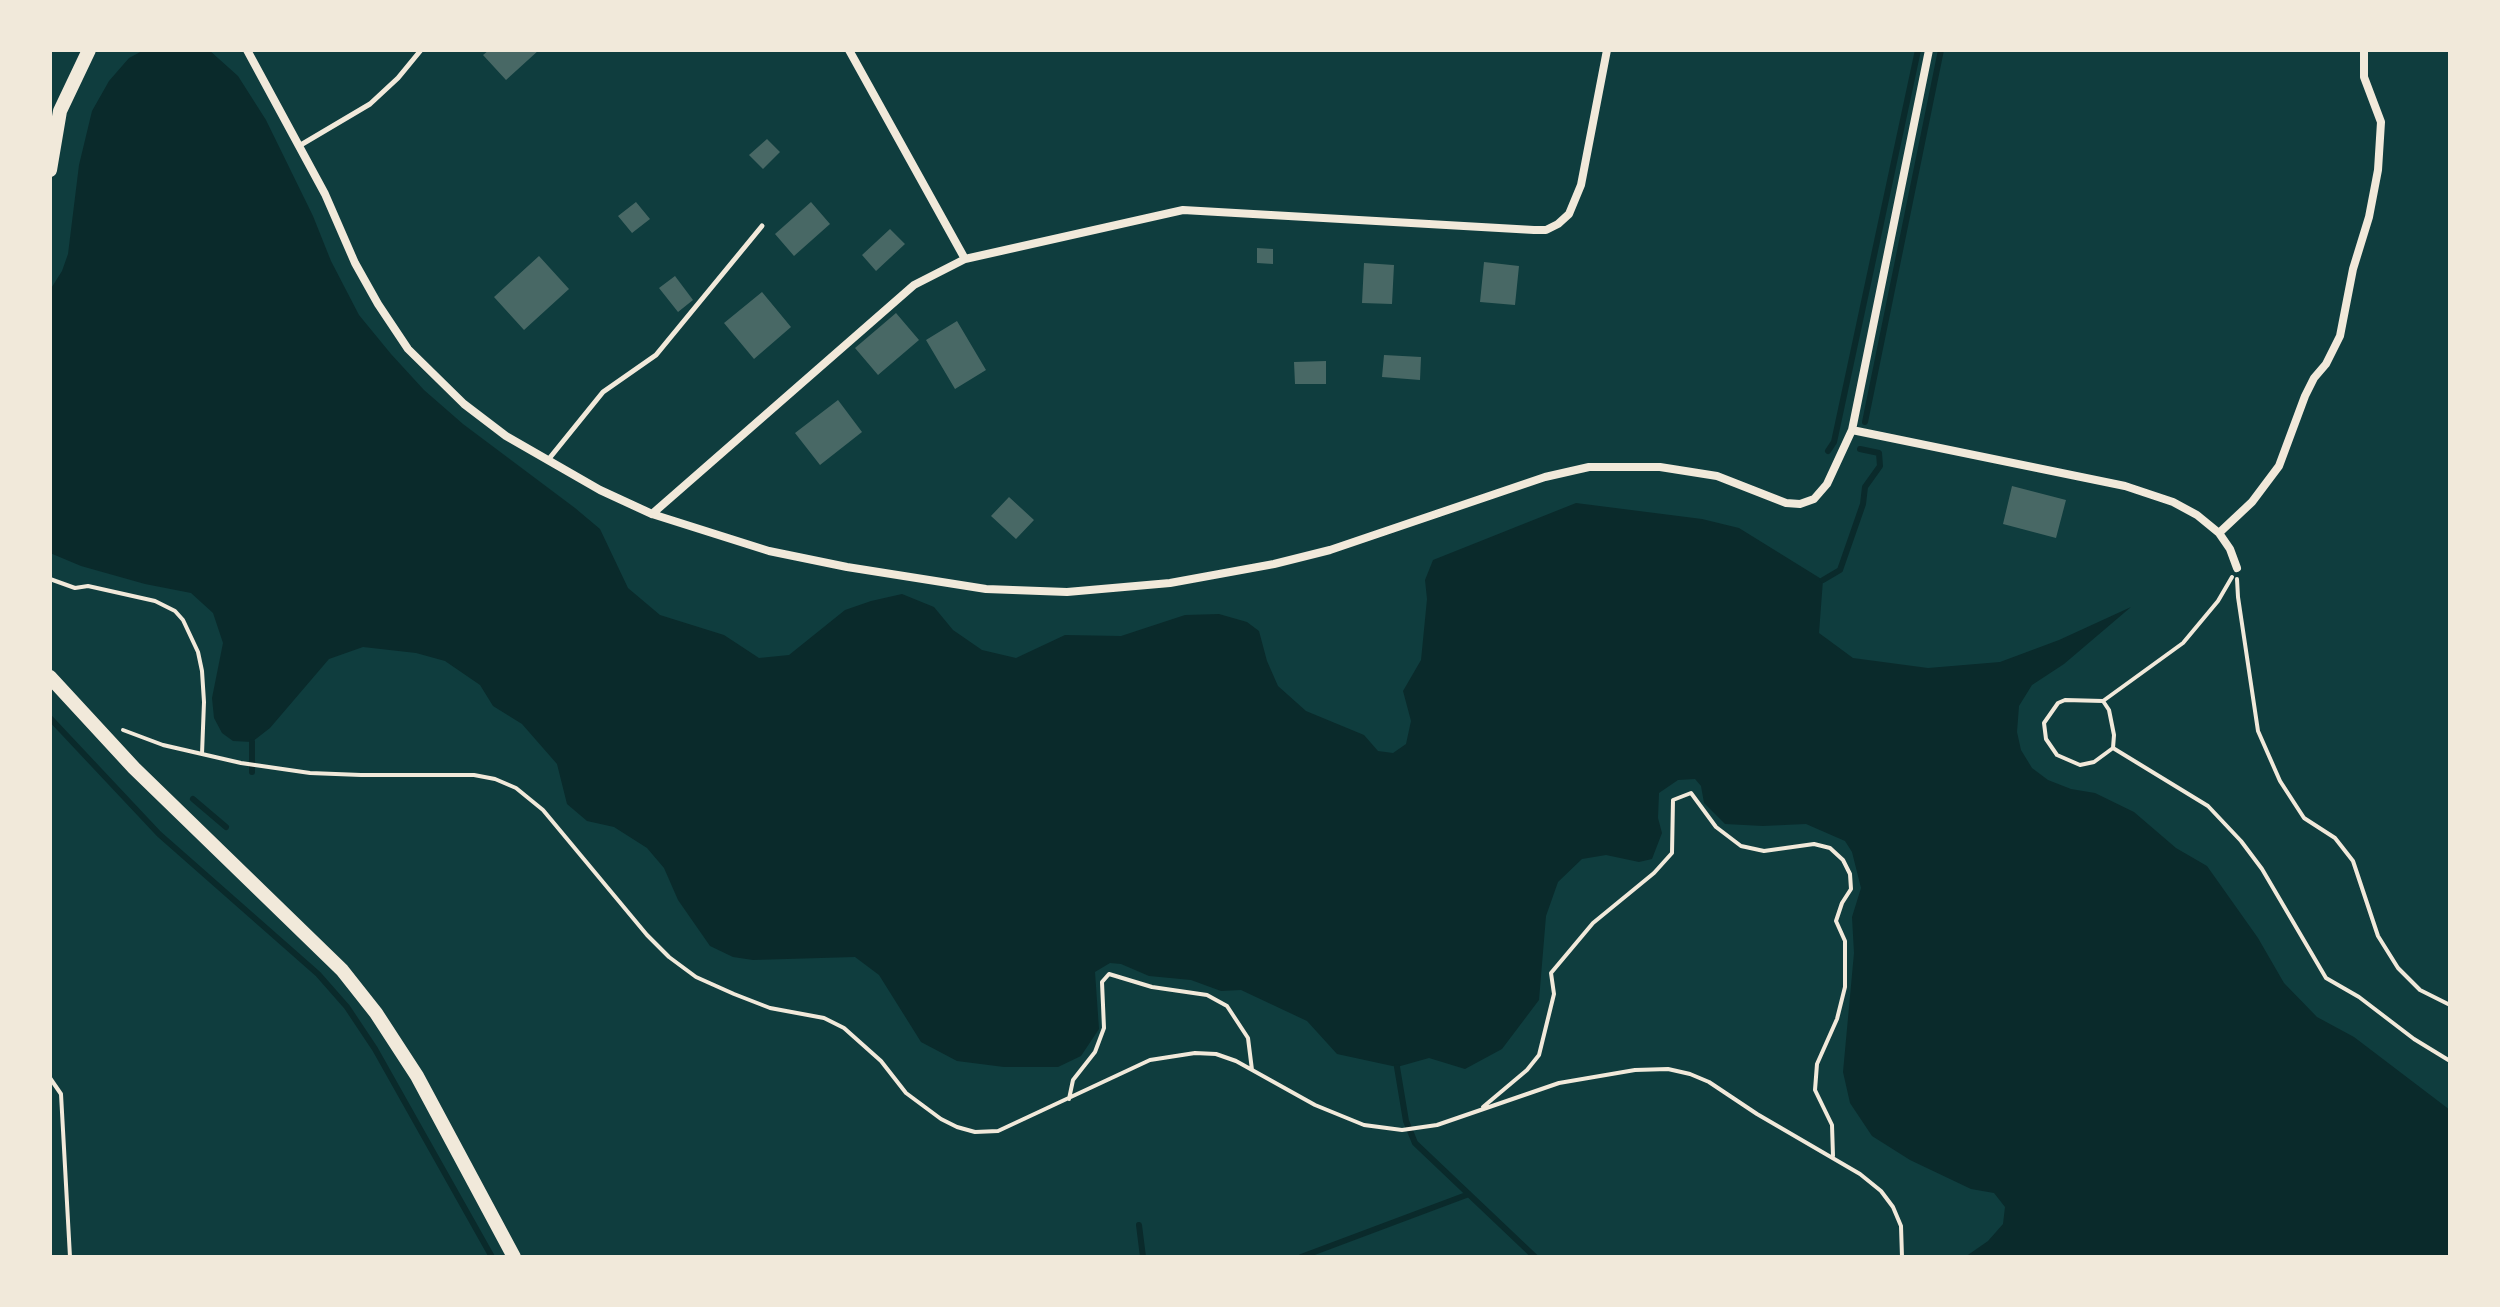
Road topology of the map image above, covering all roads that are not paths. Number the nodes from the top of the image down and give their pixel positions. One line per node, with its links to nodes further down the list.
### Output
1 (89, 50): 9 (main road)
2 (247, 50): 8 (street)
3 (421, 50): 8 (lane)
4 (849, 50): 11 (street)
5 (1607, 50): 11 (street)
6 (1929, 50): 12 (street)
7 (2364, 50): 15 (street)
8 (299, 146): 13 (street)
9 (50, 170)
10 (762, 226): 13 (lane)
11 (965, 259): 14 (street)
12 (1852, 430): 14 (street); 15 (street)
13 (547, 461): 14 (street)
14 (652, 514)
15 (2219, 533): 16 (street)
16 (2237, 568)
17 (50, 677): 18 (main road)
18 (514, 1257)

